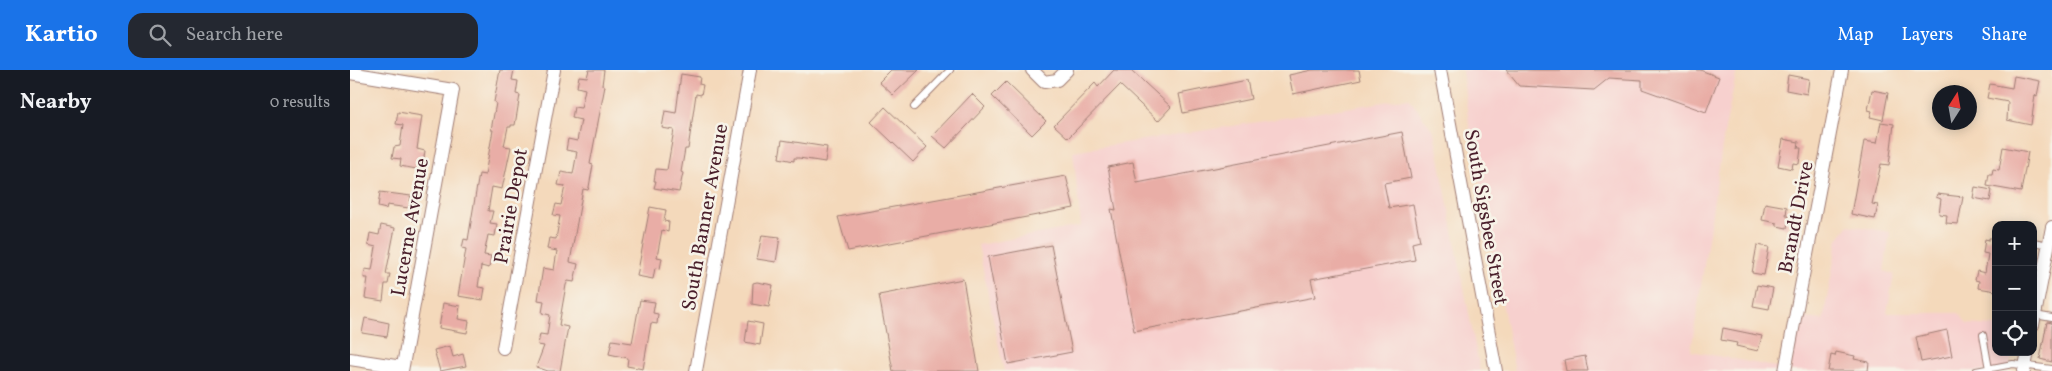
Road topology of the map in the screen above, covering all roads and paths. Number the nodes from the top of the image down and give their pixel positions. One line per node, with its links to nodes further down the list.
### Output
1 (554, 70): 17 (street, Prairie Depot)
2 (750, 70): 23 (street, South Banner Avenue)
3 (950, 70): 9 (lane)
4 (1032, 70): 5 (street)
5 (1067, 70)
6 (1440, 70): 24 (street, South Sigsbee Street)
7 (1842, 70): 25 (street, Brandt Drive)
8 (350, 73): 20 (street, Lucerne Avenue)
9 (914, 107)
10 (2052, 227): 12 (street)
11 (2037, 243): 12 (lane)
12 (2049, 245): 13 (street)
13 (2036, 311)
14 (2052, 318): 15 (lane)
15 (2037, 320)
16 (1983, 335): 21 (lane)
17 (503, 348)
18 (350, 359): 20 (street)
19 (2025, 368): 21 (lane); 22 (lane)
20 (402, 369)
21 (1988, 369): 26 (lane)
22 (2052, 369)
23 (696, 371)
24 (1496, 371)
25 (1785, 371)
26 (1976, 371)

